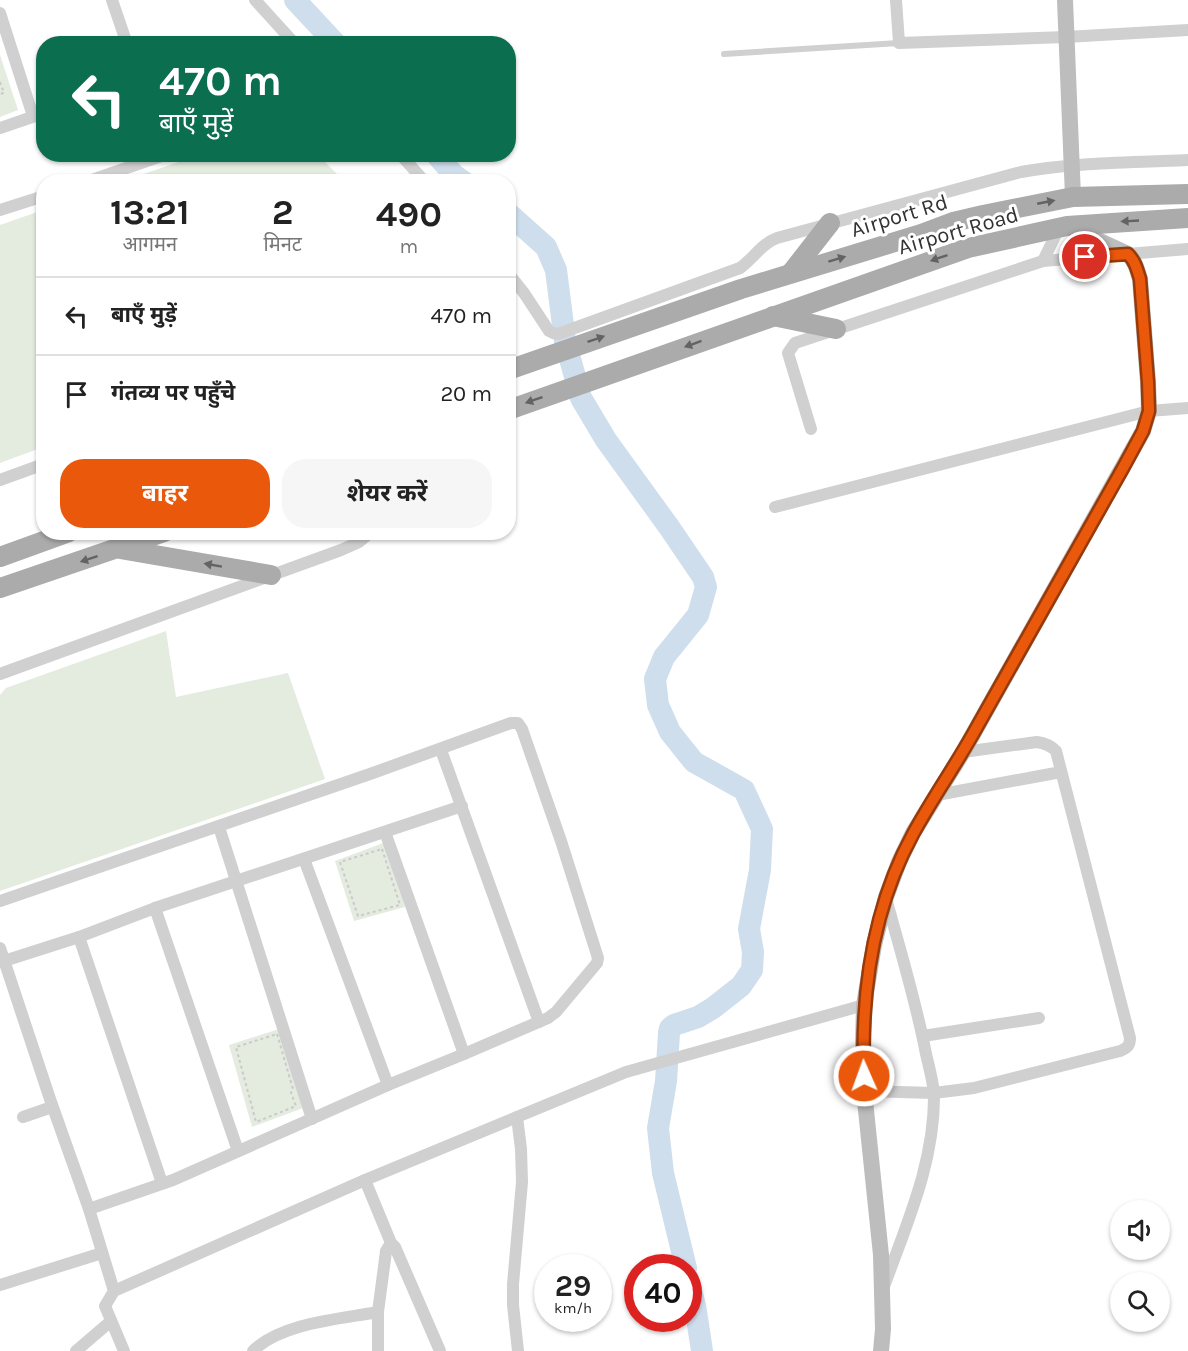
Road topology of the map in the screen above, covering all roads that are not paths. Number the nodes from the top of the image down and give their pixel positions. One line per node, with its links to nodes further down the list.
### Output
1 (112, 0): 7 (street)
2 (255, 0): 8 (street)
3 (896, 0): 10 (street)
4 (1065, 0): 9 (street)
5 (0, 13): 12 (street)
6 (1188, 30): 9 (street)
7 (124, 36)
8 (288, 36)
9 (1066, 37): 10 (street); 18 (street)
10 (898, 44): 11 (lane)
11 (724, 54)
12 (36, 109)
13 (36, 115): 14 (street)
14 (0, 128)
15 (1188, 160): 18 (street)
16 (144, 162): 19 (street)
17 (407, 162): 20 (street)
18 (1071, 165): 22 (street); 26 (street)
19 (109, 174)
20 (418, 174)
21 (1188, 194): 22 (main road, Airport Rd)
22 (1072, 196): 31 (main road, Airport Rd, one-way to 22)
23 (36, 199): 24 (street)
24 (0, 210)
25 (1188, 218): 27 (main road, Airport Road, one-way to 27)
26 (830, 223): 31 (main road); 32 (street)
27 (1063, 227): 29 (street); 30 (street); 33 (main road, Airport Road, one-way to 33)
28 (1188, 249): 29 (street)
29 (1128, 254): 30 (street); 38 (street)
30 (1042, 261): 34 (street)
31 (791, 273): 35 (main road, Airport Rd, one-way to 31)
32 (516, 283)
33 (773, 316): 34 (main road); 36 (main road, Airport Road, one-way to 36)
34 (836, 329): 39 (street)
35 (516, 367)
36 (516, 407)
37 (1188, 408): 38 (street)
38 (1149, 411): 42 (street); 52 (street)
39 (811, 429)
40 (36, 467): 41 (street)
41 (0, 480)
42 (775, 507)
43 (47, 540): 47 (main road)
44 (142, 540): 46 (main road)
45 (361, 540): 48 (street)
46 (118, 549): 48 (main road, one-way to 46); 49 (main road, one-way to 49)
47 (0, 557)
48 (271, 575): 50 (street)
49 (0, 588)
50 (0, 674)
51 (441, 750): 55 (street); 56 (street); 68 (street)
52 (963, 752): 53 (street); 54 (street)
53 (1061, 772): 54 (street); 73 (street)
54 (937, 795): 60 (street)
55 (462, 806): 57 (street); 68 (street)
56 (219, 826): 59 (street); 61 (street)
57 (385, 832): 58 (street); 70 (street)
58 (304, 859): 59 (street); 71 (street)
59 (236, 881): 62 (street); 77 (street)
60 (886, 897): 66 (street); 69 (street)
61 (0, 901)
62 (155, 908): 63 (street); 78 (street)
63 (79, 937): 65 (street); 80 (street)
64 (0, 948): 65 (street)
65 (4, 962): 74 (street)
66 (864, 1005): 72 (street); 76 (street)
67 (1039, 1018): 69 (street)
68 (539, 1022): 70 (street)
69 (923, 1036): 73 (street)
70 (464, 1054): 71 (street)
71 (388, 1085): 77 (street)
72 (864, 1092): 73 (street); 85 (street)
73 (934, 1093): 85 (street)
74 (52, 1107): 75 (street); 81 (street)
75 (23, 1117)
76 (517, 1117): 79 (street); 94 (street)
77 (312, 1119): 78 (street)
78 (238, 1151): 80 (street)
79 (365, 1180): 82 (street); 86 (street)
80 (162, 1184): 81 (street)
81 (89, 1209): 83 (street)
82 (391, 1243): 87 (street); 93 (street)
83 (102, 1253): 84 (street); 86 (street)
84 (0, 1285)
85 (883, 1289): 95 (street)
86 (114, 1291): 88 (street)
87 (378, 1312): 91 (street); 92 (street)
88 (111, 1321): 89 (street); 90 (street)
89 (76, 1351)
90 (124, 1351)
91 (253, 1351)
92 (378, 1351)
93 (440, 1351)
94 (518, 1351)
95 (881, 1351)

